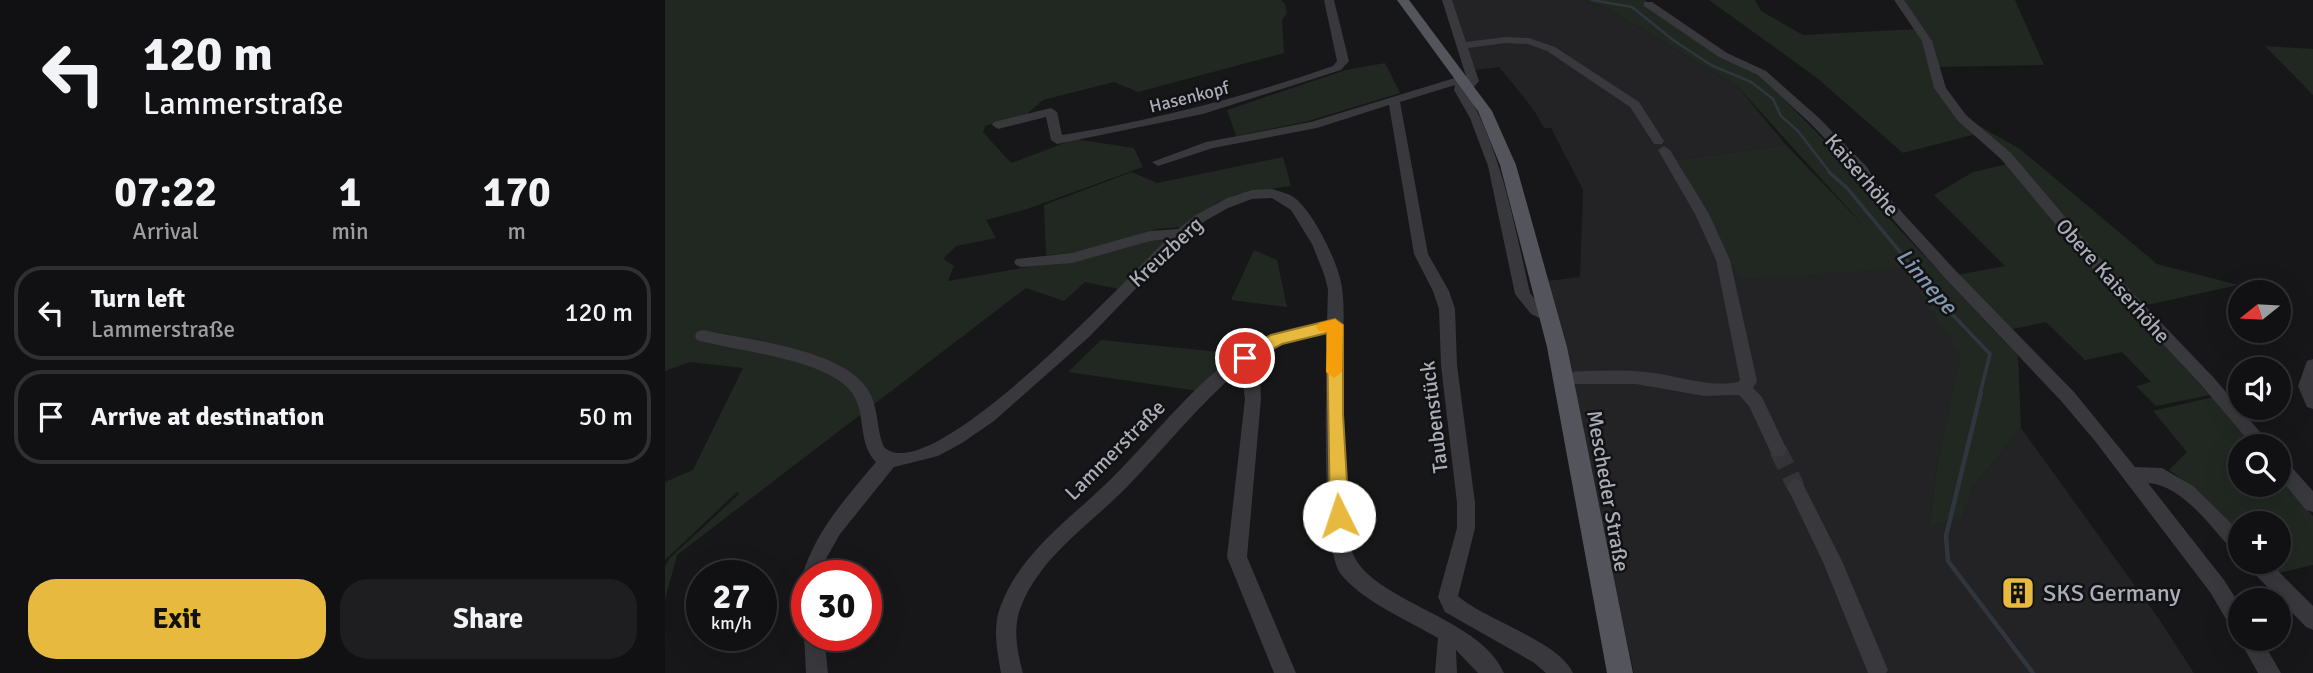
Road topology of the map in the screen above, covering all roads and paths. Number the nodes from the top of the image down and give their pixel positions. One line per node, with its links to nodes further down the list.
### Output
1 (1329, 0): 9 (street, Hasenkopf)
2 (1403, 0): 7 (main road, Mescheder Straße)
3 (1447, 0): 6 (street)
4 (1899, 0): 20 (street, Obere Kaiserhöhe)
5 (1649, 4): 23 (street, Kaiserhöhe)
6 (1462, 46): 7 (street); 18 (street)
7 (1465, 83): 8 (street); 17 (main road, Mescheder Straße)
8 (1394, 99): 10 (street); 41 (street, Taubenstück)
9 (998, 125)
10 (1158, 162)
11 (1182, 233): 12 (street); 13 (street, Kreuzberg); 22 (street, Kreuzberg)
12 (1021, 262)
13 (1335, 325): 15 (street, Lammerstraße); 32 (street, Kreuzberg)
14 (703, 336): 22 (street)
15 (1245, 358): 37 (street, Lammerstraße); 38 (street)
16 (2313, 365): 19 (street)
17 (1564, 378): 18 (street); 42 (main road, Mescheder Straße)
18 (1743, 388): 21 (street)
19 (2313, 402)
20 (2253, 434)
21 (1779, 450)
22 (889, 460): 28 (street)
23 (2132, 474): 27 (street); 30 (street, Kaiserhöhe)
24 (2291, 478): 26 (street)
25 (1796, 487): 35 (street)
26 (2313, 504)
27 (2228, 533)
28 (817, 560)
29 (2268, 574): 31 (street)
30 (2228, 604)
31 (2313, 620)
32 (1450, 632): 39 (street); 40 (street, Kreuzberg)
33 (815, 651): 36 (street)
34 (2256, 651): 43 (street)
35 (1877, 670)
36 (817, 673)
37 (1012, 673)
38 (1285, 673)
39 (1446, 673)
40 (1493, 673)
41 (1562, 673)
42 (1620, 673)
43 (2270, 673)

